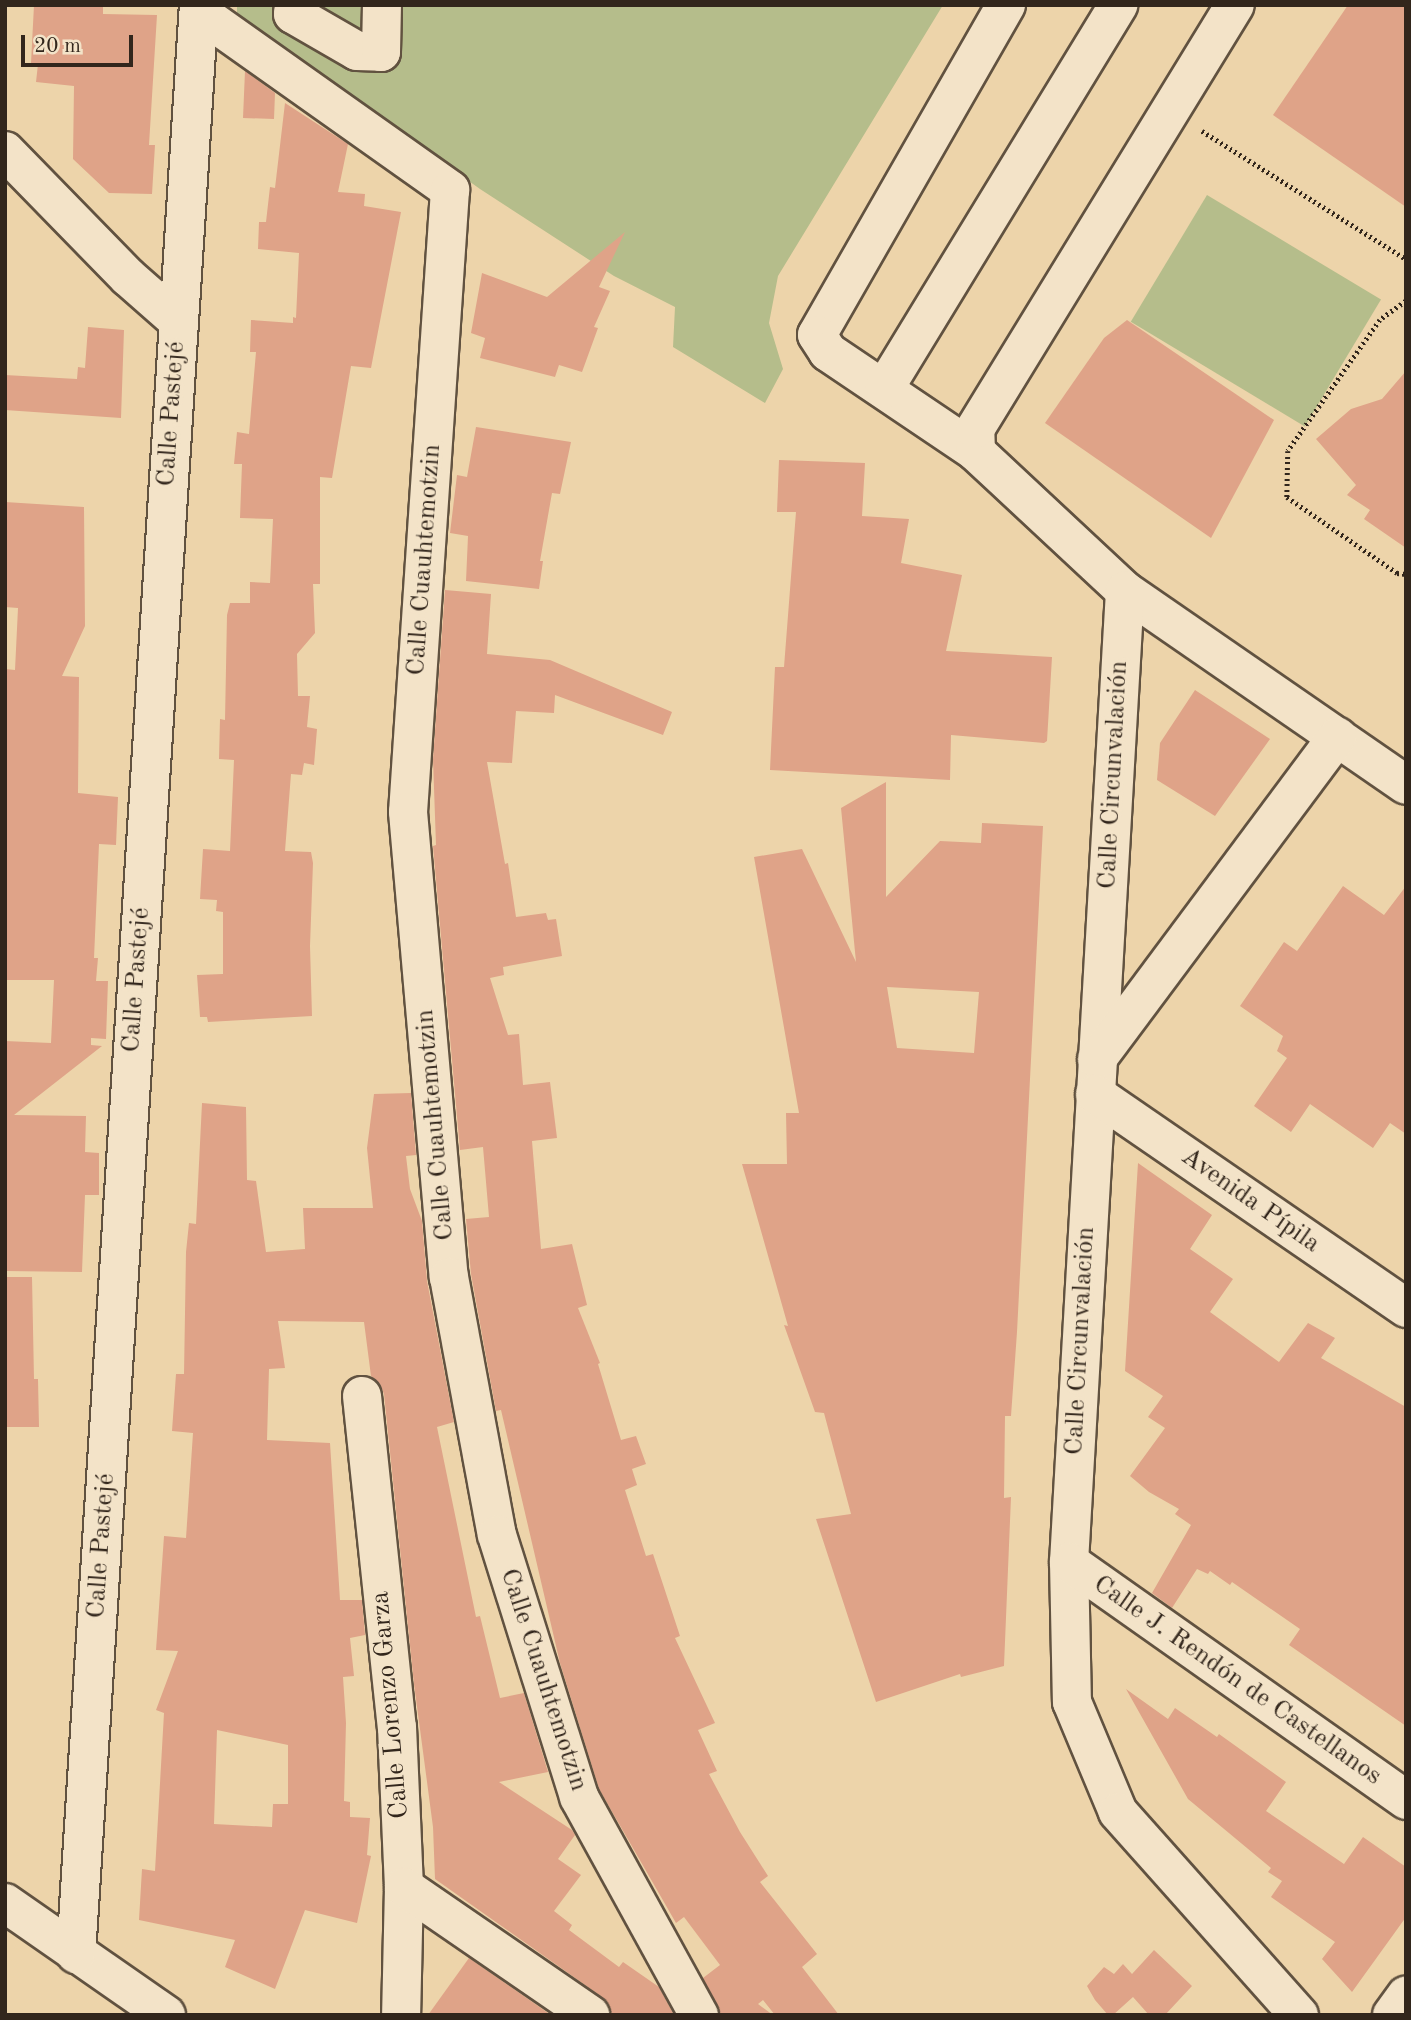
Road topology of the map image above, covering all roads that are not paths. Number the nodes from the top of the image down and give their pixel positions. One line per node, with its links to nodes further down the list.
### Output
1 (294, 5): 2 (street)
2 (382, 5)
3 (1006, 5): 9 (street)
4 (1118, 5): 9 (street)
5 (1235, 5): 10 (street)
6 (199, 9): 8 (street, Calle Pastejé); 26 (street, Calle Cuauhtemotzin)
7 (5, 150): 8 (street)
8 (178, 321): 21 (street, Calle Pastejé)
9 (884, 389): 10 (street)
10 (976, 452): 11 (street)
11 (1125, 591): 12 (street); 14 (street, Calle Circunvalación)
12 (1337, 737): 13 (street); 14 (street)
13 (1406, 785)
14 (1096, 1076): 15 (street, Avenida Pípila); 17 (street, Calle Circunvalación)
15 (1406, 1308)
16 (362, 1396): 19 (street, Calle Lorenzo Garza)
17 (1069, 1562): 18 (street, Calle J. Rendón de Castellanos); 27 (street, Calle Circunvalación)
18 (1406, 1800)
19 (404, 1887): 24 (street, Calle Lorenzo Garza); 25 (street)
20 (9, 1913): 21 (street)
21 (76, 1954): 23 (street)
22 (1406, 1996): 28 (street)
23 (166, 2015)
24 (401, 2015)
25 (590, 2015)
26 (699, 2015)
27 (1299, 2015)
28 (1392, 2015)

